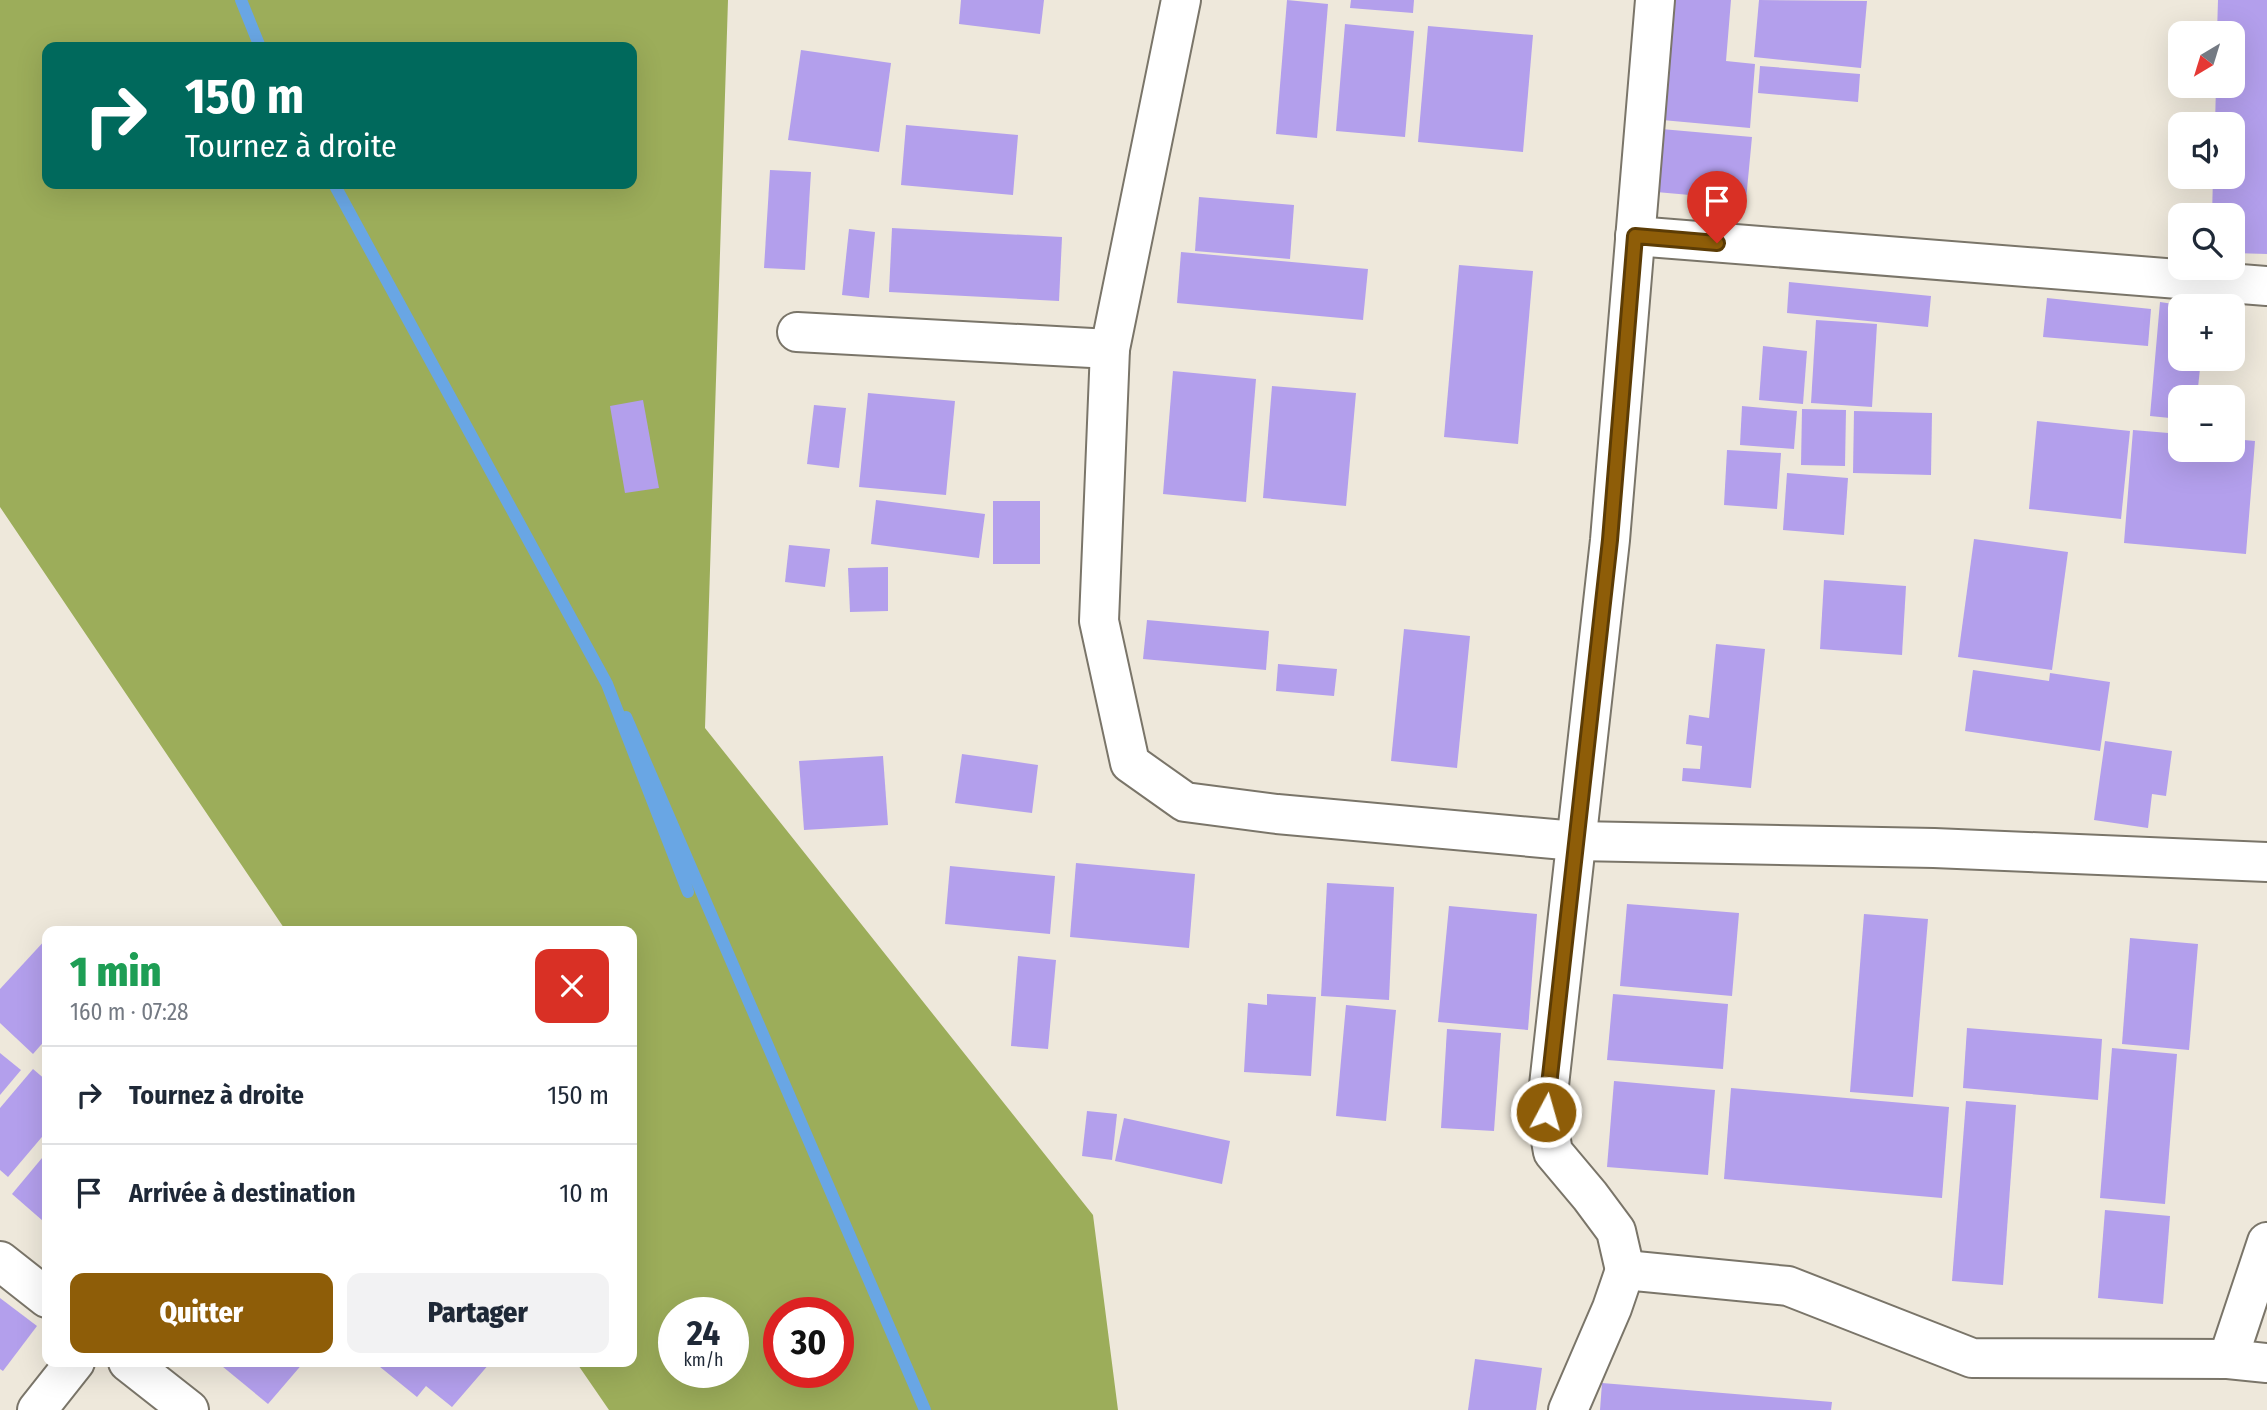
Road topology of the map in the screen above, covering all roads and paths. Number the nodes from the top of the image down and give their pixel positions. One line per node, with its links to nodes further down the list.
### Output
1 (1181, 0): 6 (street)
2 (1655, 0): 3 (street)
3 (1635, 236): 4 (street); 7 (street)
4 (2267, 286)
5 (797, 332): 6 (street)
6 (1110, 349): 7 (street)
7 (1576, 841): 8 (street); 11 (street)
8 (2267, 862)
9 (2267, 1242): 13 (street)
10 (0, 1261): 12 (street)
11 (1625, 1269): 13 (street); 19 (street)
12 (42, 1294)
13 (2228, 1359): 14 (street)
14 (2267, 1363)
15 (71, 1367): 17 (street)
16 (134, 1367): 18 (street)
17 (37, 1410)
18 (189, 1410)
19 (1568, 1410)

